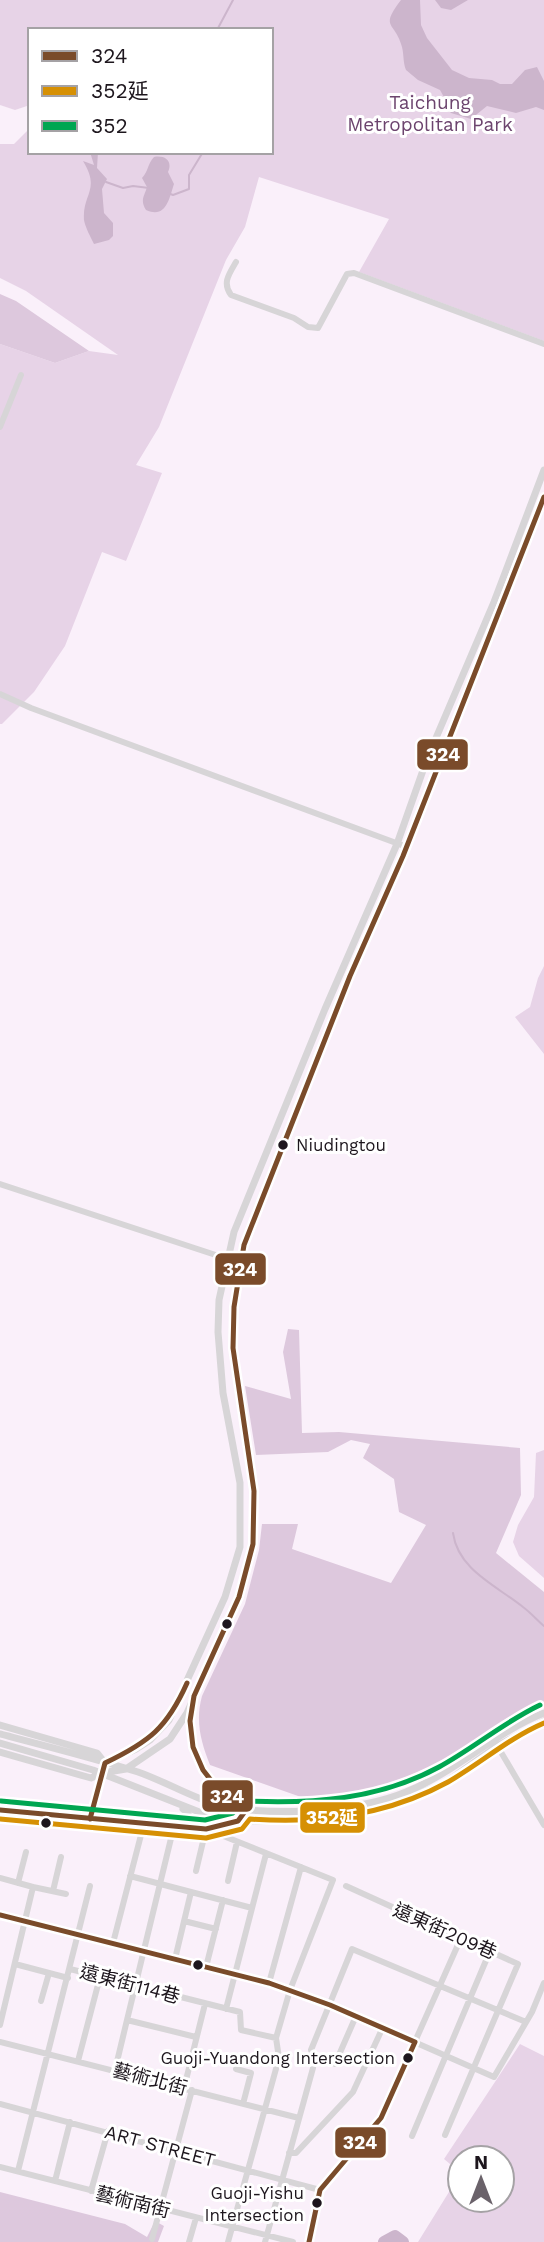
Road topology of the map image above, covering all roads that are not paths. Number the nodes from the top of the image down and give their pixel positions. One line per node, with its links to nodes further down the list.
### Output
1 (236, 262): 2 (street)
2 (544, 344)
3 (21, 375): 4 (street)
4 (0, 428)
5 (544, 470): 8 (street)
6 (544, 497): 9 (street)
7 (0, 694): 8 (street)
8 (397, 844): 9 (street); 11 (street)
9 (407, 847): 12 (street)
10 (0, 1184): 11 (street)
11 (226, 1260): 12 (street); 21 (street)
12 (240, 1264): 13 (street)
13 (194, 1696): 22 (street); 26 (street)
14 (544, 1713): 19 (street)
15 (544, 1720): 19 (street)
16 (0, 1725): 21 (street)
17 (0, 1734): 21 (street)
18 (0, 1743): 23 (street)
19 (495, 1743): 26 (street); 28 (street); 29 (street)
20 (0, 1752): 23 (street)
21 (105, 1763): 22 (street); 23 (street)
22 (126, 1769): 23 (street); 26 (street)
23 (102, 1773): 24 (street); 27 (street)
24 (174, 1802): 28 (street); 30 (street)
25 (0, 1810): 27 (street)
26 (246, 1810): 28 (street)
27 (90, 1819): 30 (street)
28 (238, 1821): 31 (street)
29 (544, 1825)
30 (174, 1826): 31 (street); 43 (street)
31 (206, 1829): 33 (street); 38 (street)
32 (141, 1835): 39 (street)
33 (237, 1842): 35 (street); 41 (street)
34 (26, 1852): 42 (street)
35 (266, 1854): 37 (street); 51 (street)
36 (61, 1857): 47 (street)
37 (300, 1867): 69 (street); 73 (street)
38 (196, 1871)
39 (130, 1876): 43 (street); 58 (street)
40 (0, 1878): 42 (street)
41 (228, 1881)
42 (18, 1883): 46 (street)
43 (162, 1884): 48 (street); 59 (street)
44 (90, 1886): 56 (street, 遠東街114巷)
45 (346, 1886): 57 (street, 遠東街209巷)
46 (33, 1887): 47 (street); 53 (street)
47 (53, 1891): 49 (street)
48 (191, 1892): 50 (street); 54 (street)
49 (66, 1895)
50 (223, 1900): 51 (street); 55 (street)
51 (252, 1908): 66 (street)
52 (0, 1915): 53 (street)
53 (25, 1921): 56 (street); 62 (street)
54 (184, 1921): 55 (street); 61 (street)
55 (216, 1929): 63 (street)
56 (78, 1934): 58 (street); 64 (street, 遠東街114巷)
57 (461, 1938): 60 (street, 遠東街209巷); 72 (street)
58 (113, 1943): 59 (street)
59 (145, 1951): 61 (street); 71 (street)
60 (490, 1951): 74 (street); 79 (street, 遠東街209巷)
61 (175, 1959): 63 (street)
62 (15, 1964): 65 (street); 83 (street)
63 (206, 1967): 66 (street)
64 (70, 1969): 67 (street, 遠東街114巷); 68 (street)
65 (49, 1973): 68 (street); 75 (street)
66 (235, 1974): 69 (street); 78 (street)
67 (100, 1976): 71 (street, 遠東街114巷); 92 (street)
68 (68, 1978): 90 (street)
69 (269, 1983): 73 (street)
70 (544, 1983): 82 (street)
71 (135, 1986): 76 (street, 遠東街114巷); 81 (street)
72 (439, 1987): 74 (street); 77 (street); 88 (street)
73 (290, 1990): 77 (street); 86 (street)
74 (470, 2000): 79 (street); 91 (street)
75 (41, 2001)
76 (205, 2004): 78 (street, 遠東街114巷); 85 (street)
77 (330, 2005): 80 (street); 89 (street)
78 (226, 2009): 86 (street)
79 (498, 2011): 82 (street); 93 (street, 遠東街209巷)
80 (356, 2016): 84 (street); 89 (street)
81 (127, 2020): 85 (street); 95 (street)
82 (526, 2022): 93 (street)
83 (0, 2025)
84 (383, 2027): 88 (street); 108 (street)
85 (197, 2037): 96 (street)
86 (276, 2038): 100 (street)
87 (0, 2042): 90 (street, 藝術北街)
88 (415, 2042): 91 (street); 114 (street)
89 (312, 2053): 102 (street)
90 (49, 2054): 92 (street, 藝術北街); 101 (street)
91 (446, 2056): 93 (street); 106 (street)
92 (78, 2061): 95 (street, 藝術北街)
93 (474, 2068): 105 (street, 遠東街209巷)
94 (236, 2069): 99 (street)
95 (115, 2070): 96 (street, 藝術北街)
96 (184, 2088): 97 (street, 藝術北街)
97 (192, 2090): 99 (street, 藝術北街); 107 (street)
98 (0, 2104): 101 (street, ART STREET)
99 (243, 2104): 100 (street, 藝術北街)
100 (264, 2109): 102 (street, 藝術北街); 110 (street)
101 (34, 2112): 103 (street, ART STREET); 111 (street)
102 (299, 2118): 108 (street)
103 (71, 2122): 104 (street, ART STREET); 113 (street)
104 (108, 2131): 107 (street, ART STREET); 115 (street)
105 (445, 2135)
106 (412, 2136)
107 (176, 2150): 110 (street, ART STREET); 116 (street)
108 (289, 2153): 112 (street)
109 (0, 2167): 111 (street, 藝術南街)
110 (247, 2170): 112 (street, ART STREET); 118 (street)
111 (18, 2171): 113 (street, 藝術南街)
112 (282, 2180): 114 (street, ART STREET); 120 (street)
113 (55, 2181): 115 (street, 藝術南街)
114 (320, 2190): 124 (street)
115 (91, 2191): 116 (street, 藝術南街)
116 (160, 2208): 117 (street, 藝術南街); 119 (street)
117 (196, 2218): 118 (street, 藝術南街); 121 (street)
118 (232, 2228): 120 (street, 藝術南街); 122 (street)
119 (152, 2239)
120 (266, 2239): 123 (street, 藝術南街)
121 (189, 2242)
122 (228, 2242)
123 (293, 2242)
124 (309, 2242)

